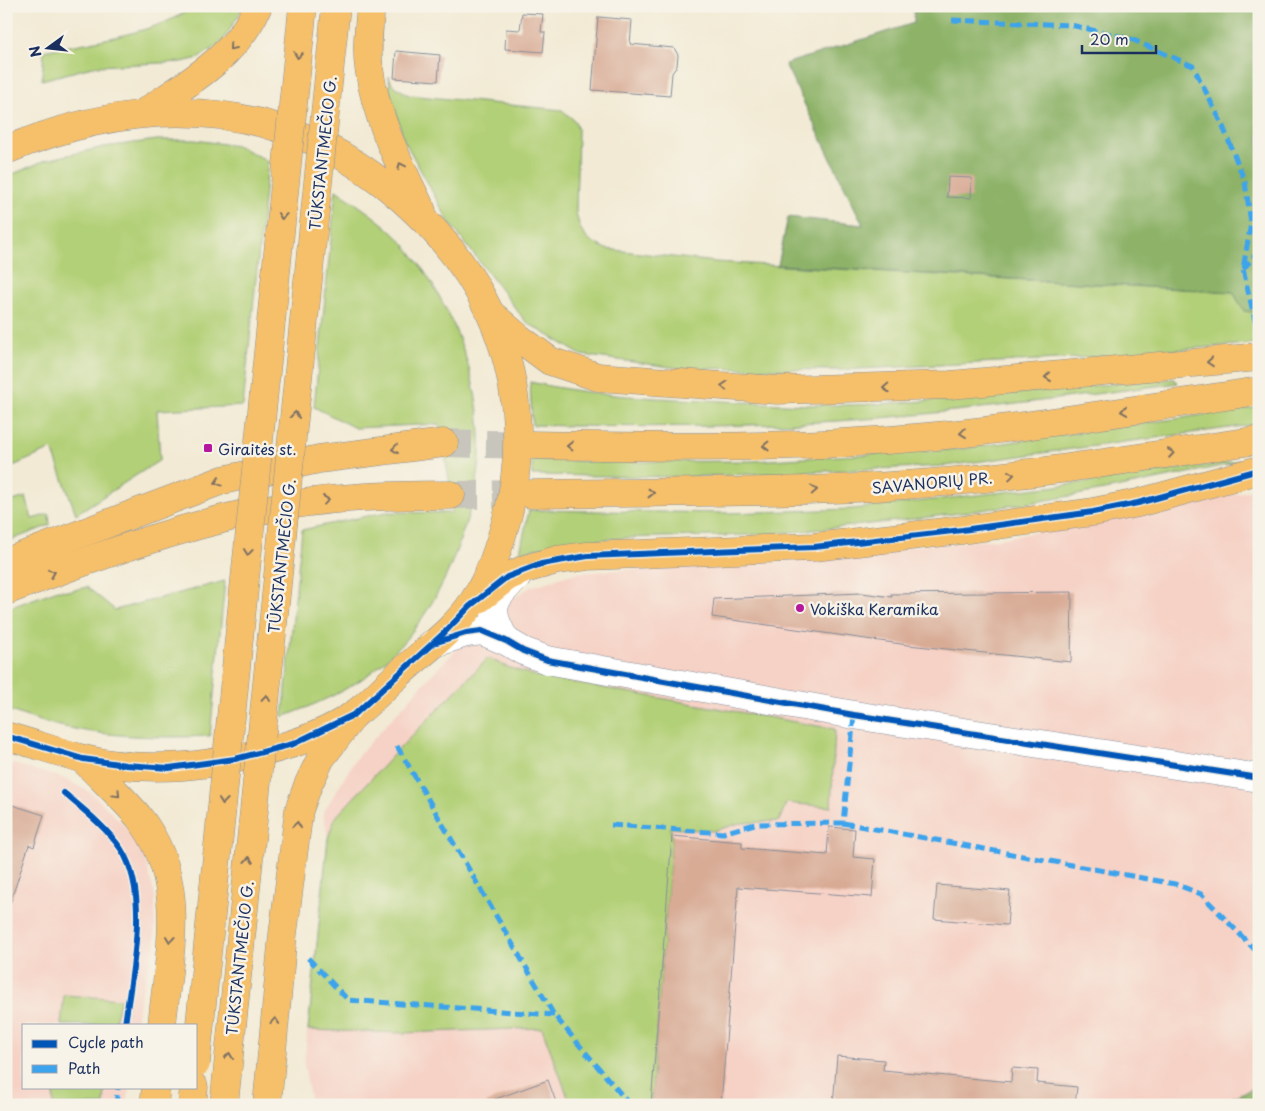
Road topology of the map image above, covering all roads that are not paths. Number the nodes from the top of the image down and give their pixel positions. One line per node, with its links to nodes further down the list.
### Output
1 (258, 6): 5 (highway, one-way to 5)
2 (303, 6): 28 (highway, one-way to 28, bridge)
3 (336, 6): 33 (highway, TŪKSTANTMEČIO G., one-way to 3, bridge)
4 (371, 6): 7 (highway, one-way to 4)
5 (145, 112): 6 (highway); 7 (highway)
6 (6, 150)
7 (430, 226): 8 (highway)
8 (490, 312): 9 (highway, one-way to 8); 20 (highway)
9 (1259, 357)
10 (1259, 392): 13 (highway, one-way to 13)
11 (1259, 440): 15 (highway, SAVANORIŲ PR., one-way to 11)
12 (444, 443): 17 (highway, one-way to 17)
13 (532, 445)
14 (1259, 470): 18 (highway)
15 (532, 494)
16 (451, 495): 19 (highway, one-way to 16)
17 (6, 562)
18 (525, 569): 20 (highway); 21 (street)
19 (6, 591)
20 (470, 606): 22 (highway)
21 (506, 641): 22 (street); 26 (street)
22 (432, 644): 23 (highway)
23 (355, 714): 25 (highway); 34 (highway, one-way to 23)
24 (6, 736): 25 (highway)
25 (83, 758): 27 (highway, one-way to 27)
26 (1259, 778)
27 (162, 1024)
28 (198, 1043)
29 (156, 1088): 31 (highway)
30 (194, 1088): 32 (highway)
31 (154, 1105)
32 (192, 1105)
33 (224, 1105)
34 (267, 1105)

